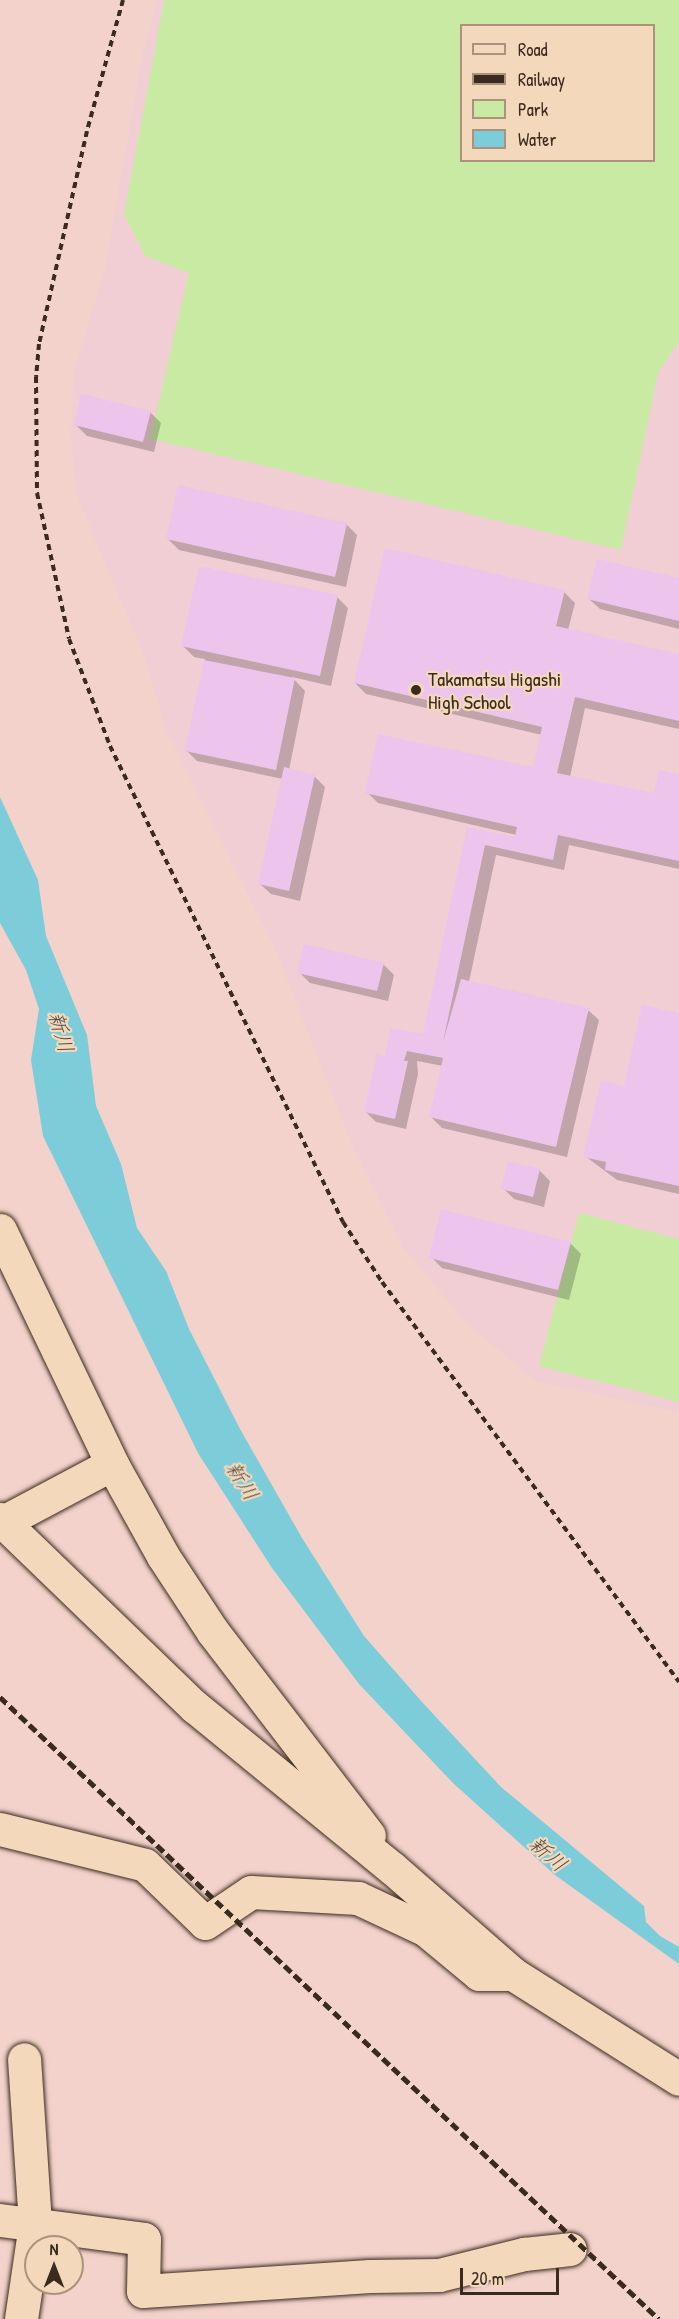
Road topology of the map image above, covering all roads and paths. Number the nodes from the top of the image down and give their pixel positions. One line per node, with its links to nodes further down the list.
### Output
1 (123, 0): 5 (path)
2 (0, 1230): 3 (street)
3 (112, 1464): 4 (street); 7 (street)
4 (2, 1520): 7 (street)
5 (679, 1682)
6 (0, 1829): 8 (street)
7 (392, 1868): 8 (street)
8 (513, 1974): 10 (street)
9 (24, 2059): 12 (street)
10 (679, 2079)
11 (0, 2220): 12 (street)
12 (35, 2224): 13 (street); 14 (street)
13 (570, 2249)
14 (21, 2319)

